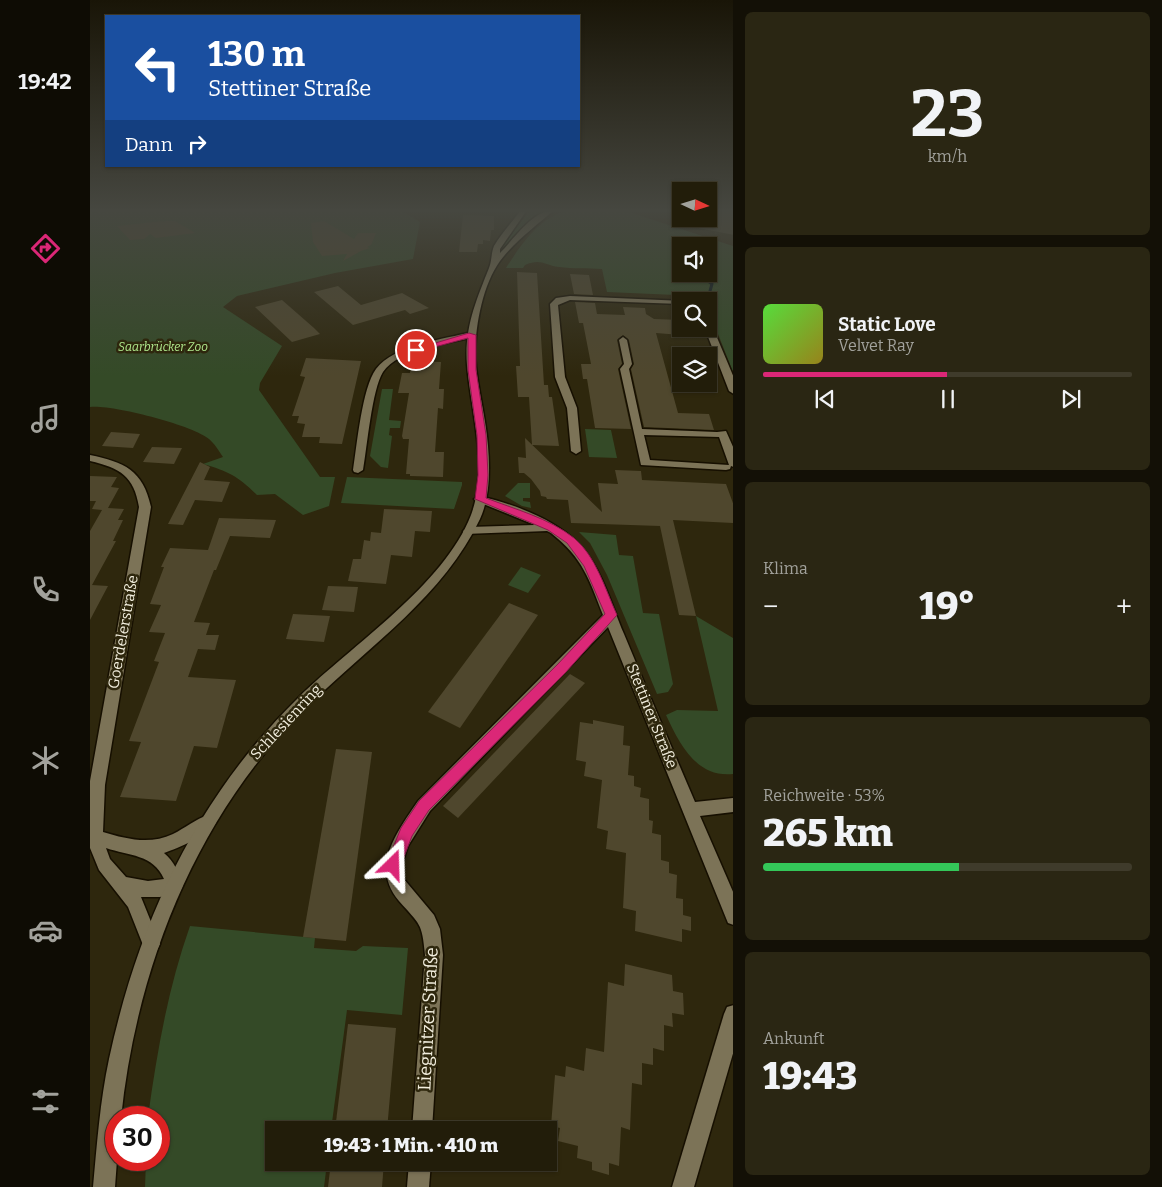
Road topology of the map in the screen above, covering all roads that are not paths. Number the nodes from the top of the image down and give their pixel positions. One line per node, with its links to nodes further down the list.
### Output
1 (494, 265): 3 (street, Schlesienring)
2 (672, 302): 8 (street)
3 (472, 335): 11 (street); 12 (street, Schlesienring)
4 (622, 336): 7 (street)
5 (712, 337): 6 (street)
6 (733, 391)
7 (638, 432): 10 (street); 10 (street)
8 (576, 451)
9 (90, 458): 19 (street, Goerdelerstraße)
10 (729, 465)
11 (358, 470)
12 (480, 499): 13 (street, Stettiner Straße); 14 (street, Schlesienring)
13 (552, 528): 14 (street); 15 (street, Stettiner Straße)
14 (468, 531): 18 (street, Schlesienring)
15 (611, 615): 17 (street, Stettiner Straße); 26 (street, Liegnitzer Straße)
16 (733, 805): 17 (street)
17 (690, 810): 23 (street, Stettiner Straße)
18 (208, 822): 20 (street); 21 (street, Schlesienring)
19 (97, 837): 20 (street); 22 (street, Goerdelerstraße)
20 (145, 850): 21 (street)
21 (174, 884): 22 (street); 24 (street, Schlesienring)
22 (123, 885): 24 (street, Goerdelerstraße)
23 (733, 917)
24 (151, 944): 28 (street, Schlesienring)
25 (733, 1014): 30 (street)
26 (423, 1121)
27 (419, 1171): 29 (street)
28 (104, 1187)
29 (418, 1187)
30 (684, 1187)

